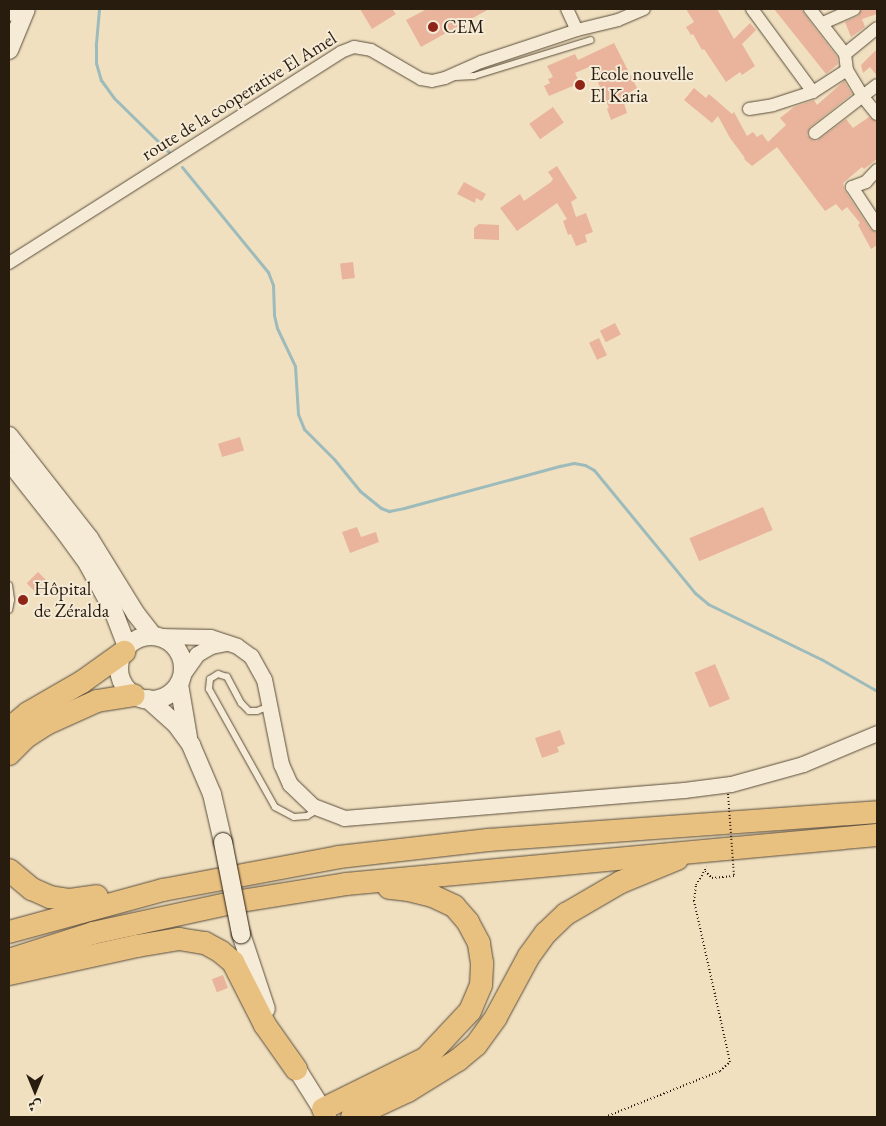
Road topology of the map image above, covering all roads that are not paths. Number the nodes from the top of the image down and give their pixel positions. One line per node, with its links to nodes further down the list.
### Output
1 (26, 9): 11 (main road)
2 (567, 9): 9 (street)
3 (644, 9): 9 (street, route de la cooperative El Amel)
4 (752, 9): 16 (street)
5 (810, 9): 7 (street)
6 (854, 9): 7 (street)
7 (823, 23): 12 (street)
8 (877, 28): 12 (street)
9 (577, 30): 14 (street, route de la cooperative El Amel)
10 (591, 40): 14 (lane)
11 (9, 50)
12 (845, 54): 13 (street)
13 (847, 70): 16 (street); 17 (street)
14 (445, 78): 23 (street, route de la cooperative El Amel)
15 (877, 85): 17 (street)
16 (813, 92): 18 (street)
17 (863, 97): 19 (street); 20 (street)
18 (749, 109)
19 (877, 114)
20 (815, 133)
21 (877, 170): 22 (street)
22 (877, 225)
23 (9, 263)
24 (9, 436): 28 (main road)
25 (9, 461): 30 (main road)
26 (9, 585): 27 (lane)
27 (9, 610)
28 (155, 636): 29 (street); 30 (main road); 31 (main road)
29 (227, 642): 31 (street); 33 (street)
30 (126, 649): 32 (main road); 34 (highway)
31 (181, 679): 32 (main road); 36 (main road)
32 (141, 697): 36 (main road); 37 (highway)
33 (270, 706): 38 (street); 38 (lane)
34 (9, 729)
35 (877, 733): 38 (street)
36 (190, 745): 48 (main road, bridge)
37 (9, 754)
38 (318, 809)
39 (877, 812): 44 (highway)
40 (877, 835): 41 (highway)
41 (708, 856): 43 (highway); 51 (highway)
42 (9, 870): 44 (highway)
43 (346, 884): 46 (highway); 50 (highway)
44 (163, 890): 45 (highway)
45 (9, 932)
46 (9, 960)
47 (9, 974): 48 (highway)
48 (296, 1069): 49 (main road)
49 (308, 1087): 50 (main road); 52 (main road)
50 (351, 1107): 51 (highway); 52 (highway)
51 (380, 1110)
52 (325, 1113)

